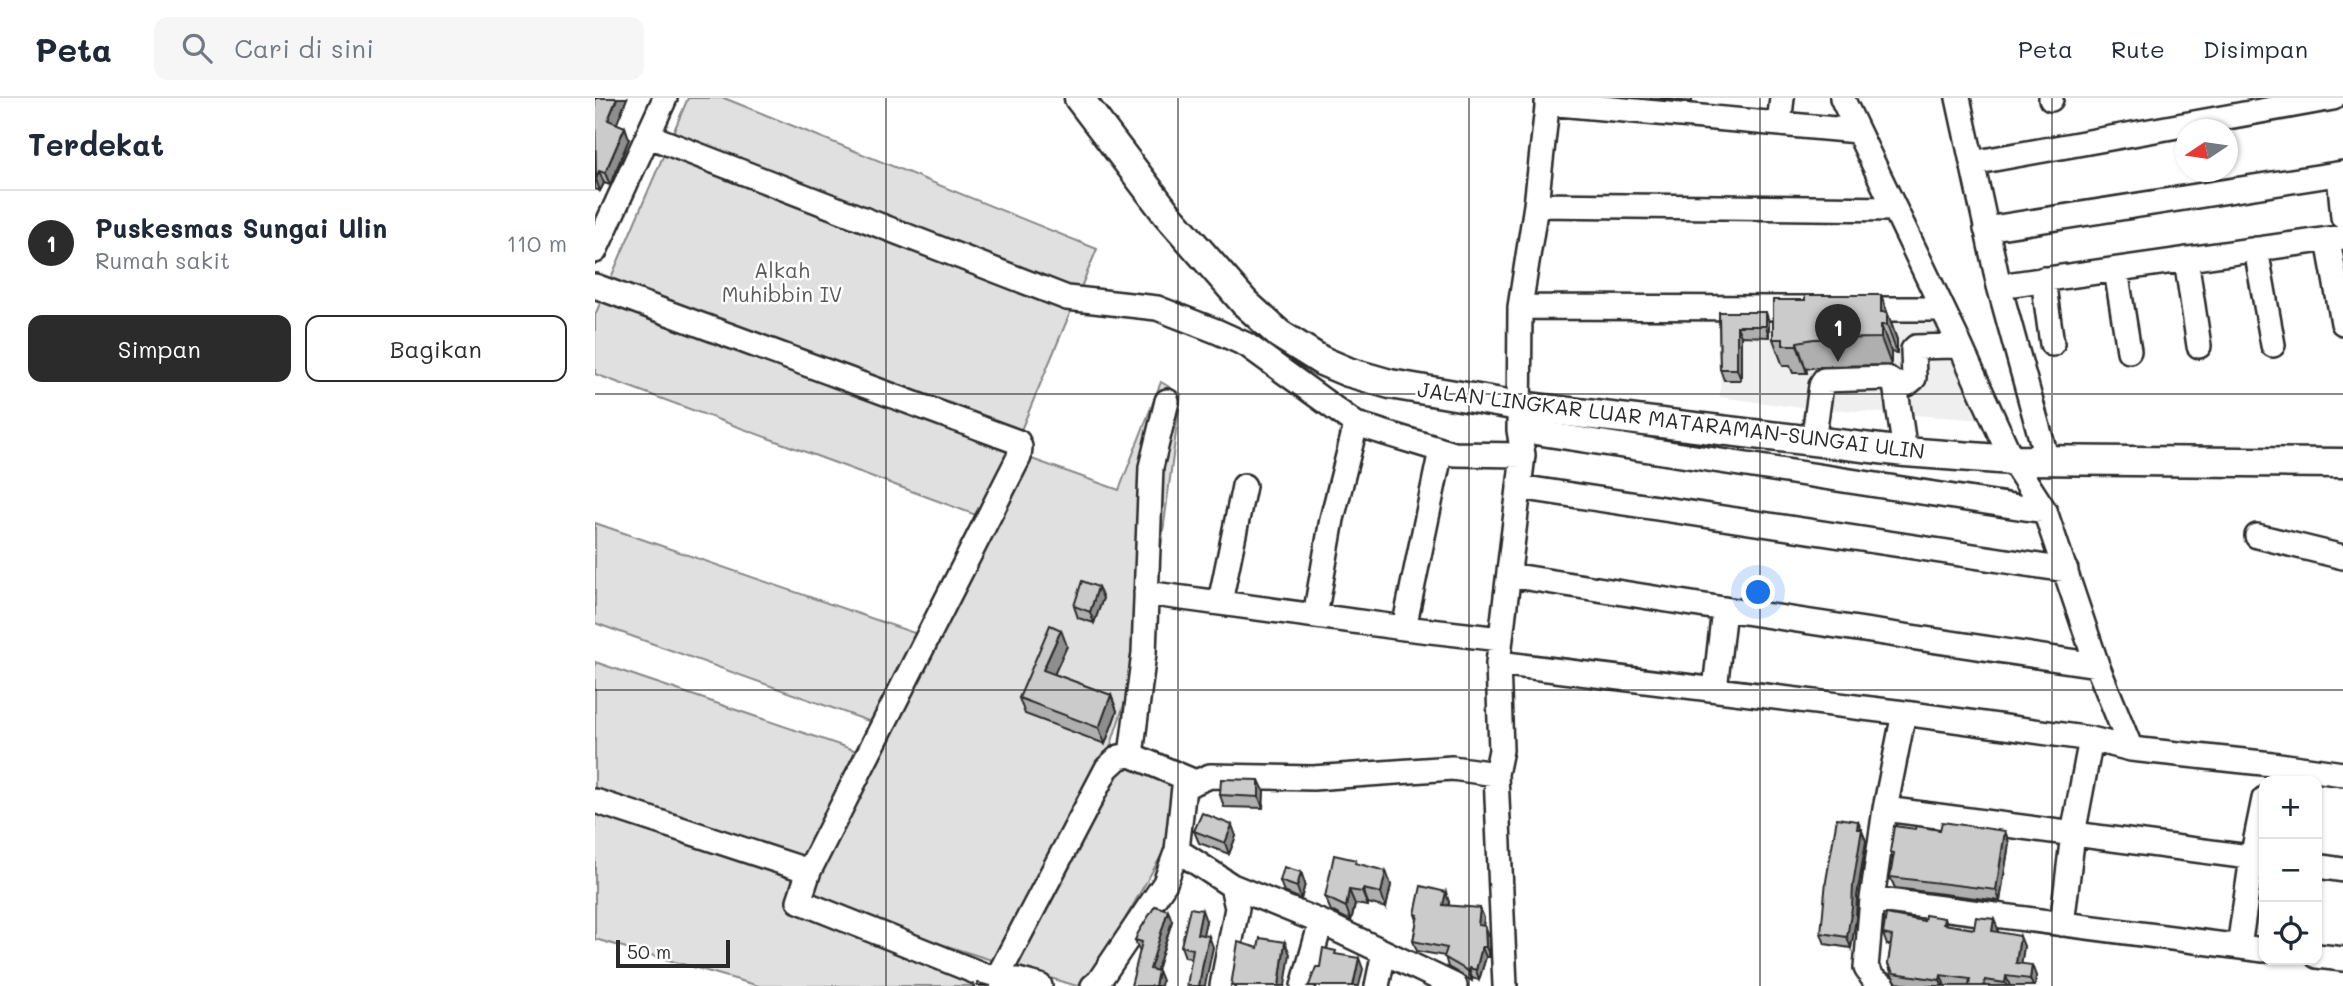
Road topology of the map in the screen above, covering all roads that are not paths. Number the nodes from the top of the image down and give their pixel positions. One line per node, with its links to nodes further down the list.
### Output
1 (666, 98): 12 (street)
2 (1079, 98): 37 (main road, JALAN LINGKAR LUAR MATARAMAN-SUNGAI ULIN)
3 (1782, 98): 10 (street)
4 (1842, 98): 11 (street)
5 (1958, 98): 13 (street)
6 (2333, 98): 13 (street)
7 (1547, 100): 8 (street); 15 (street)
8 (1621, 104): 9 (street)
9 (1702, 107): 10 (street)
10 (1779, 124): 11 (street)
11 (1857, 131): 16 (street)
12 (649, 136): 21 (street); 38 (street)
13 (1972, 163): 18 (street)
14 (2341, 174): 17 (street); 18 (street)
15 (1536, 205): 16 (street); 27 (street)
16 (1894, 208): 28 (street)
17 (2343, 217)
18 (1986, 229): 26 (street)
19 (2336, 238): 20 (street); 29 (street)
20 (2256, 249): 22 (street); 32 (street)
21 (595, 251)
22 (2186, 259): 23 (street); 33 (street)
23 (2116, 270): 24 (street); 34 (street)
24 (2043, 279): 26 (street); 31 (street)
25 (595, 286): 78 (street)
26 (1999, 286): 44 (street)
27 (1520, 307): 28 (street); 37 (street)
28 (1942, 309): 30 (street)
29 (2343, 323)
30 (1959, 342): 35 (street); 43 (street)
31 (2052, 344)
32 (2273, 345)
33 (2199, 346)
34 (2129, 351)
35 (1895, 384): 39 (street); 41 (street)
36 (1167, 401): 53 (street)
37 (1519, 418): 39 (main road, JALAN LINGKAR LUAR MATARAMAN-SUNGAI ULIN); 42 (street); 48 (street)
38 (1356, 424): 40 (street); 56 (street)
39 (1813, 441): 41 (main road, JALAN LINGKAR LUAR MATARAMAN-SUNGAI ULIN)
40 (1441, 450): 42 (street); 57 (street)
41 (1905, 452): 43 (main road, JALAN LINGKAR LUAR MATARAMAN-SUNGAI ULIN)
42 (1523, 454): 47 (street)
43 (2012, 460): 44 (main road, JALAN LINGKAR LUAR MATARAMAN-SUNGAI ULIN); 48 (street)
44 (2047, 460): 45 (main road, JALAN LINGKAR LUAR MATARAMAN-SUNGAI ULIN)
45 (2343, 463)
46 (1244, 486): 54 (street)
47 (1519, 486): 51 (street); 52 (street)
48 (2045, 511): 51 (street)
49 (2257, 536): 50 (street)
50 (2343, 557)
51 (2066, 570): 60 (street)
52 (1509, 575): 55 (street); 58 (street)
53 (1146, 593): 54 (street); 65 (street)
54 (1220, 602): 56 (street)
55 (1724, 610): 60 (street); 61 (street)
56 (1315, 616): 57 (street)
57 (1404, 628): 58 (street)
58 (1501, 639): 59 (street)
59 (1498, 663): 61 (street); 67 (street)
60 (2097, 665): 64 (street)
61 (1715, 688): 62 (street)
62 (1904, 713): 63 (street); 71 (street)
63 (2091, 739): 64 (street); 72 (street)
64 (2131, 750): 66 (street)
65 (1131, 755): 69 (street); 88 (street)
66 (2270, 772): 68 (street)
67 (1496, 774): 69 (street); 95 (street)
68 (2343, 774)
69 (1193, 781): 74 (street)
70 (595, 801): 78 (street)
71 (1885, 809): 72 (street); 80 (street)
72 (2073, 834): 75 (street); 82 (street)
73 (2260, 839): 75 (street)
74 (1177, 850): 79 (street); 89 (street)
75 (2258, 858): 83 (street)
76 (2322, 867): 77 (street)
77 (2343, 870)
78 (810, 871): 88 (street)
79 (1232, 886): 81 (street); 91 (street)
80 (1872, 899): 82 (street); 96 (street)
81 (1321, 922): 85 (street); 92 (street)
82 (2062, 924): 83 (street)
83 (2239, 947): 84 (street)
84 (2259, 949)
85 (1384, 952): 93 (street); 94 (street)
86 (2322, 957): 87 (street)
87 (2343, 959)
88 (986, 983): 90 (street)
89 (1099, 984)
90 (1040, 986)
91 (1222, 986)
92 (1303, 986)
93 (1377, 986)
94 (1455, 986)
95 (1505, 986)
96 (1884, 986)

